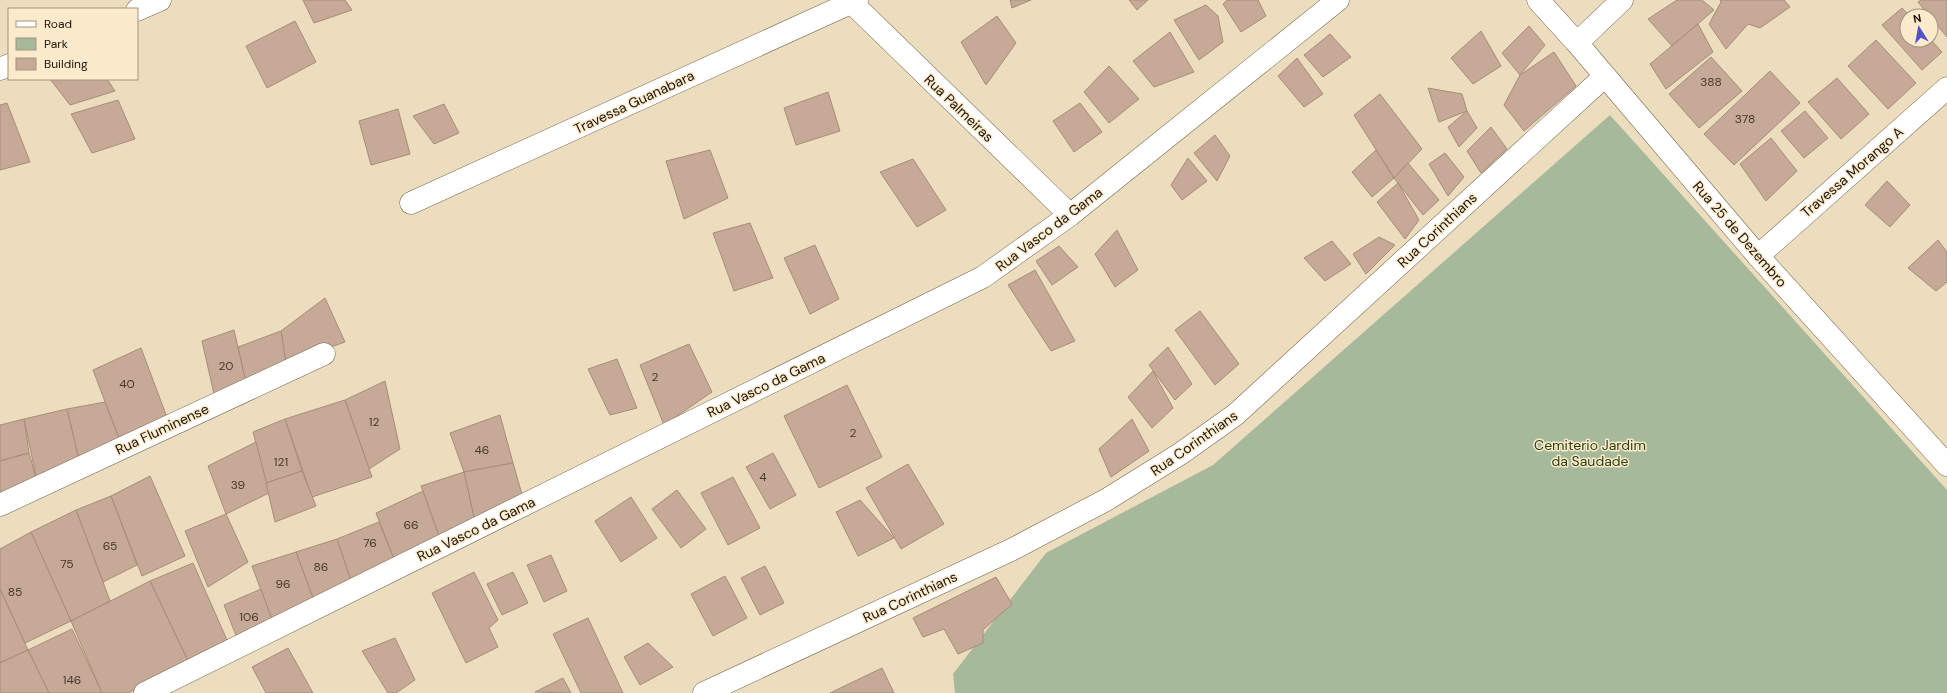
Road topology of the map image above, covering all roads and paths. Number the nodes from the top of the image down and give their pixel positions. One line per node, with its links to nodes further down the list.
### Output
1 (160, 0): 6 (street)
2 (1338, 0): 11 (street, Rua Vasco da Gama)
3 (1538, 0): 7 (street, Rua 25 de Dezembro)
4 (1622, 0): 7 (street)
5 (852, 1): 10 (street, Travessa Guanabara); 11 (street, Rua Palmeiras)
6 (138, 10)
7 (1577, 43): 8 (street, Rua 25 de Dezembro)
8 (1604, 77): 12 (street, Rua 25 de Dezembro); 17 (street, Rua Corinthians)
9 (1947, 88): 12 (street, Travessa Morango A)
10 (411, 204)
11 (1070, 215): 16 (street, Rua Vasco da Gama)
12 (1758, 256): 14 (street, Rua 25 de Dezembro)
13 (324, 354): 15 (street, Rua Fluminense)
14 (1947, 465)
15 (0, 505)
16 (146, 693)
17 (704, 693)

